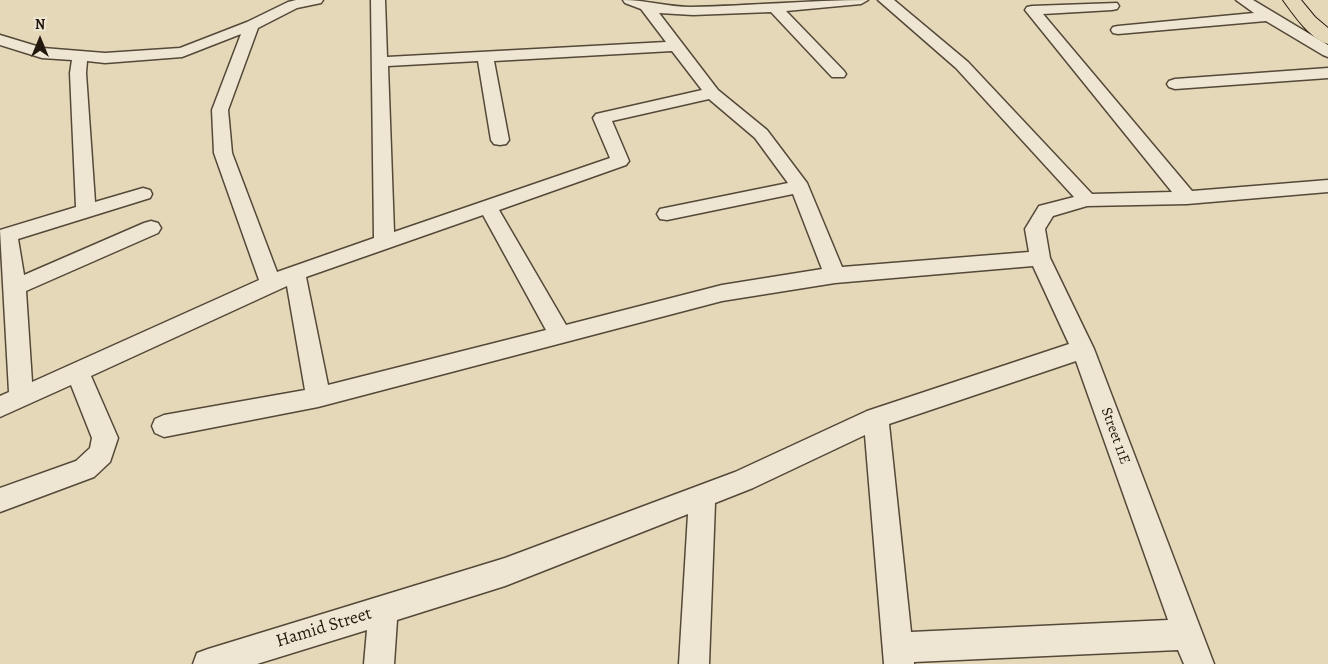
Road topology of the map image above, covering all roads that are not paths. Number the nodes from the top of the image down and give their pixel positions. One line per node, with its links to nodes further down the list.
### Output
1 (316, 0): 13 (street)
2 (378, 0): 21 (street)
3 (630, 0): 11 (street)
4 (861, 0): 8 (street)
5 (885, 0): 31 (street)
6 (1243, 0): 12 (street)
7 (1292, 0): 15 (main road)
8 (767, 5): 9 (street); 23 (street)
9 (684, 6): 11 (street)
10 (1112, 6): 30 (street)
11 (648, 8): 17 (street)
12 (1269, 16): 14 (street); 18 (street)
13 (252, 25): 19 (street); 41 (street)
14 (1118, 30)
15 (1328, 38)
16 (0, 40): 19 (street)
17 (676, 46): 20 (street); 25 (street)
18 (1328, 52)
19 (80, 56): 33 (street)
20 (485, 56): 21 (street); 26 (street)
21 (380, 62): 37 (street)
22 (1328, 73): 24 (street)
23 (838, 74)
24 (1175, 84)
25 (712, 93): 28 (street); 32 (street)
26 (500, 140)
27 (1328, 186): 30 (street)
28 (800, 187): 34 (street); 40 (street)
29 (143, 194): 33 (street)
30 (1187, 198): 31 (street)
31 (1088, 200): 38 (street, Street 11E)
32 (488, 207): 37 (street); 43 (street)
33 (86, 211): 36 (street)
34 (667, 214)
35 (151, 228): 42 (street)
36 (4, 236): 42 (street)
37 (384, 242): 39 (street)
38 (1040, 258): 40 (street); 44 (street, Street 11E)
39 (295, 273): 41 (street); 46 (street)
40 (835, 275): 43 (street)
41 (271, 284): 45 (street)
42 (15, 287): 47 (street)
43 (560, 335): 46 (street)
44 (1083, 349): 48 (street, Hamid Street); 53 (street, Street 11E)
45 (78, 373): 47 (street); 51 (street)
46 (318, 397): 49 (street)
47 (11, 402)
48 (876, 418): 50 (street, Hamid Street); 54 (street)
49 (164, 426)
50 (702, 496): 52 (street, Hamid Street); 57 (street)
51 (0, 500)
52 (383, 610): 55 (street, Hamid Street); 56 (street)
53 (1188, 634): 54 (street); 58 (street, Street 11E)
54 (898, 656)
55 (208, 664)
56 (379, 664)
57 (694, 664)
58 (1200, 664)

